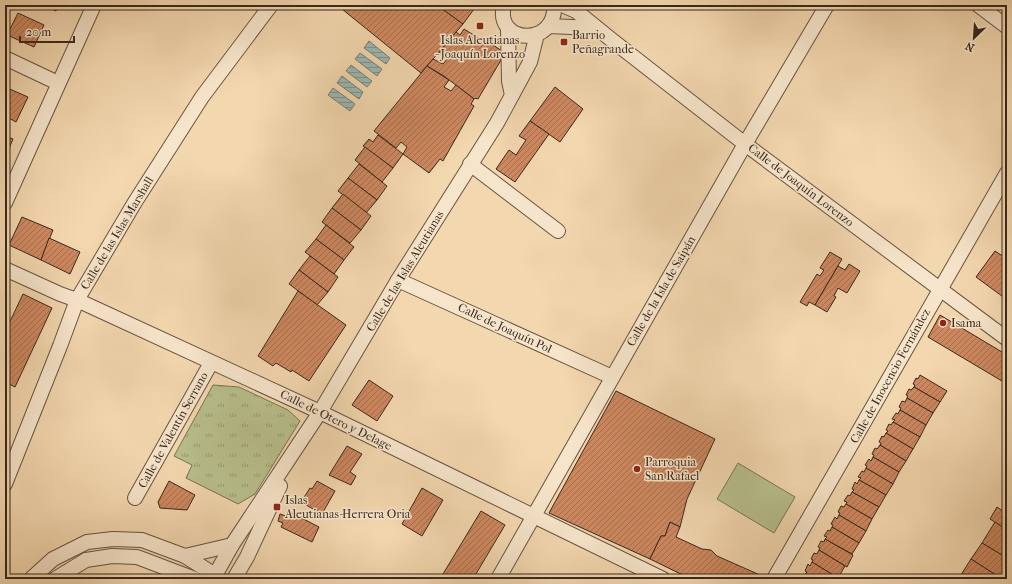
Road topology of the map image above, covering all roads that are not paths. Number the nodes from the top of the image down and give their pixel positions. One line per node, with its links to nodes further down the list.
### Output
1 (94, 5): 14 (street)
2 (271, 5): 24 (street, Calle de las Islas Marshall)
3 (504, 5): 11 (street)
4 (554, 5): 8 (street)
5 (562, 5): 10 (street, Calle de Joaquín Lorenzo)
6 (827, 5): 16 (street, Calle de la Isla de Saipán)
7 (978, 5): 9 (street)
8 (548, 26): 10 (street); 12 (street)
9 (1007, 27)
10 (596, 28): 16 (street, Calle de Joaquín Lorenzo)
11 (508, 29): 12 (street); 15 (street)
12 (537, 34): 15 (street, Calle de las Islas Aleutianas)
13 (5, 58): 14 (street)
14 (58, 83): 19 (street)
15 (512, 95): 17 (street, Calle de las Islas Aleutianas)
16 (745, 144): 23 (street, Calle de Joaquín Lorenzo); 27 (street, Calle de la Isla de Saipán)
17 (470, 164): 20 (street); 22 (street, Calle de las Islas Aleutianas)
18 (1007, 173): 23 (street, Calle de Inocencio Fernández)
19 (5, 203)
20 (558, 231)
21 (5, 269): 24 (street, Calle de Otero y Delage)
22 (398, 280): 27 (street, Calle de Joaquín Pol); 28 (street, Calle de las Islas Aleutianas)
23 (940, 288): 25 (street, Calle de Joaquín Lorenzo); 42 (street, Calle de Inocencio Fernández)
24 (77, 300): 26 (street, Calle de Otero y Delage); 30 (street, Calle de las Islas Marshall)
25 (1007, 339)
26 (211, 363): 28 (street, Calle de Otero y Delage); 31 (street, Calle de Valentín Serrano)
27 (612, 377): 32 (street, Calle de la Isla de Saipán)
28 (320, 412): 29 (street, Calle de las Islas Aleutianas); 32 (street, Calle de Otero y Delage)
29 (297, 447): 33 (street, Calle de las Islas Aleutianas); 36 (street, Calle de las Islas Aleutianas)
30 (5, 484)
31 (135, 498)
32 (534, 517): 40 (street, Calle de la Isla de Saipán); 41 (street, Calle de Otero y Delage)
33 (232, 545): 34 (street); 36 (street, Calle de las Islas Aleutianas)
34 (185, 556): 36 (street); 37 (street)
35 (178, 576): 38 (street); 39 (street)
36 (223, 578)
37 (31, 579)
38 (55, 579)
39 (195, 579)
40 (498, 579)
41 (663, 579)
42 (774, 579)

